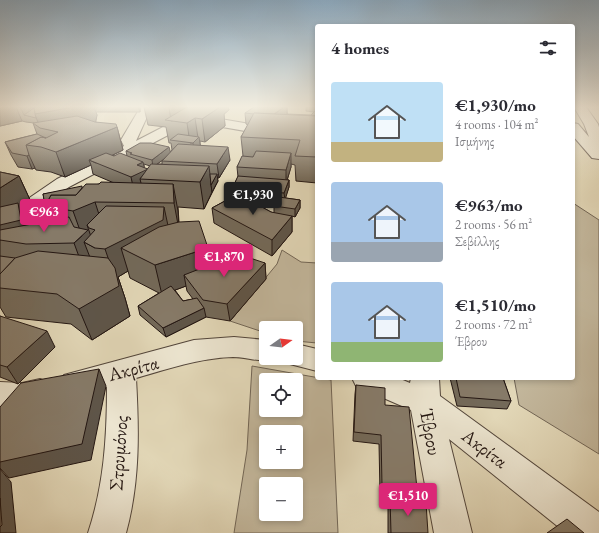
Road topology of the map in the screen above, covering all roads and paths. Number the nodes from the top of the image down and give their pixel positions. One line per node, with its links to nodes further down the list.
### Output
1 (133, 132): 8 (street)
2 (165, 132): 8 (street)
3 (273, 132): 6 (street)
4 (577, 132): 9 (street)
5 (594, 132): 7 (street)
6 (315, 134)
7 (599, 144)
8 (135, 147): 11 (street)
9 (599, 157)
10 (98, 208): 11 (street)
11 (4, 225)
12 (259, 350): 15 (street, Ακρίτα)
13 (303, 357): 14 (street)
14 (315, 360)
15 (121, 372): 18 (street, Ακρίτα); 19 (street, Στρυμόνος)
16 (376, 380): 17 (street, Ακρίτα)
17 (425, 390): 20 (street, Έβρου); 21 (street, Ακρίτα)
18 (0, 394)
19 (107, 533)
20 (453, 533)
21 (596, 533)

